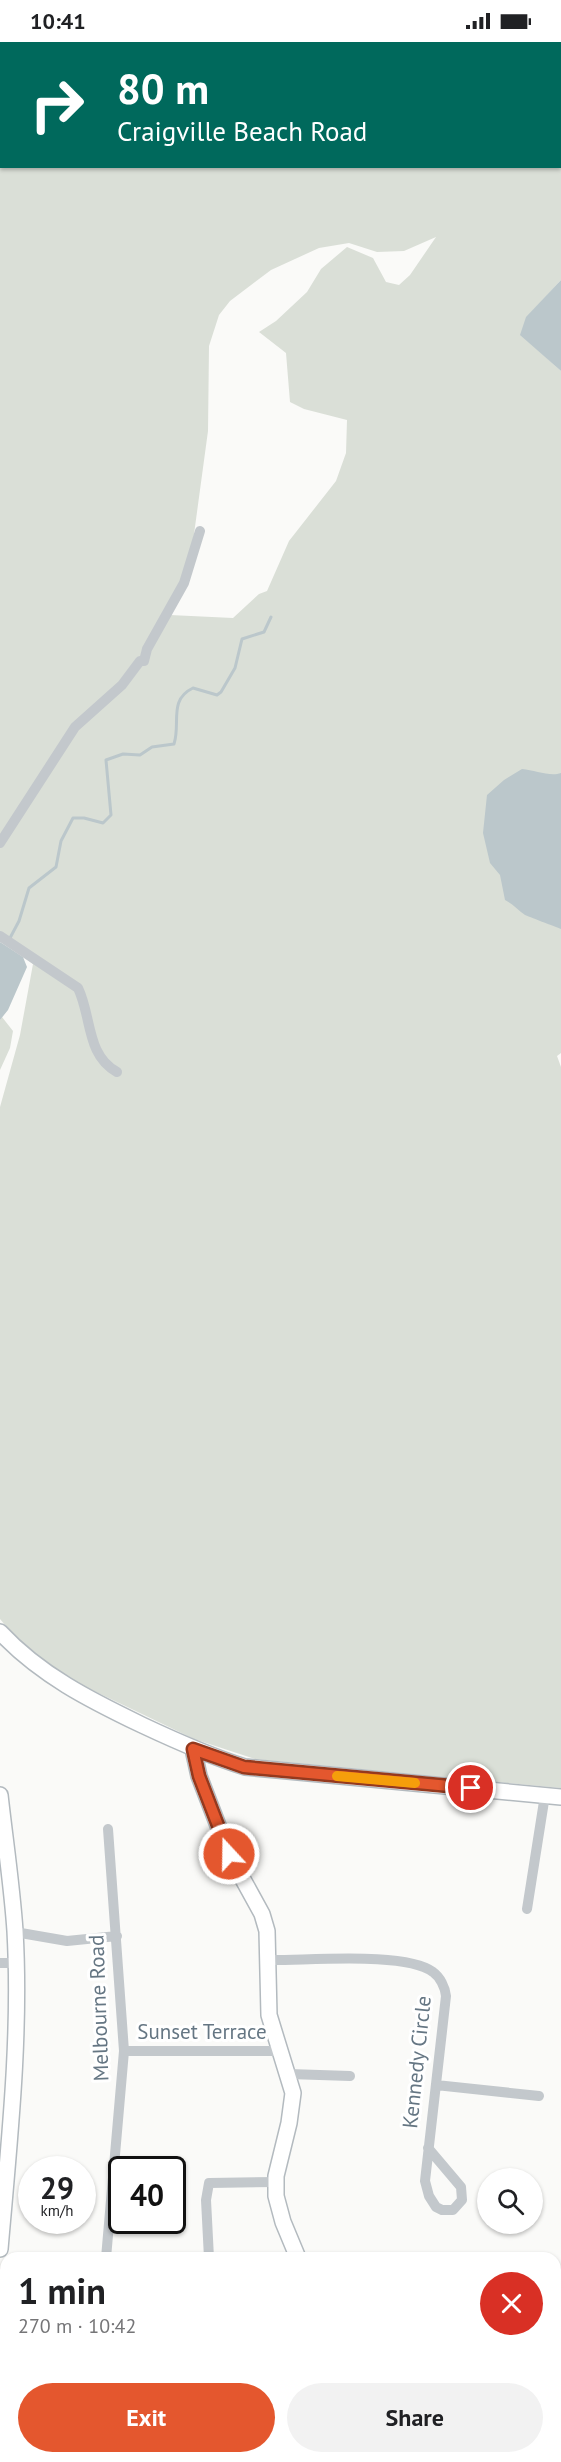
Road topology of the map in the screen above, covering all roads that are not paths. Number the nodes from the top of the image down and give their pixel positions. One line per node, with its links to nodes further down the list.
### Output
1 (200, 531): 2 (street)
2 (0, 843)
3 (6, 940): 4 (street)
4 (117, 1072)
5 (0, 1632): 6 (street)
6 (193, 1749): 8 (street); 14 (street)
7 (0, 1795): 12 (street)
8 (545, 1795): 9 (street); 11 (street)
9 (561, 1797)
10 (108, 1829): 13 (street, Melbourne Road)
11 (527, 1909)
12 (15, 1932): 13 (street); 15 (street)
13 (117, 1935): 17 (street, Melbourne Road)
14 (267, 1960): 16 (street); 20 (street, Kennedy Circle)
15 (8, 1963): 24 (street)
16 (280, 2051): 17 (street, Sunset Terrace); 18 (street)
17 (124, 2052): 25 (street, Melbourne Road)
18 (289, 2074): 19 (street); 23 (street)
19 (350, 2076)
20 (436, 2085): 21 (street); 22 (street, Kennedy Circle)
21 (538, 2096)
22 (428, 2148): 22 (street, Kennedy Circle)
23 (276, 2182): 26 (street); 27 (street)
24 (0, 2249)
25 (107, 2252)
26 (209, 2252)
27 (296, 2252)

